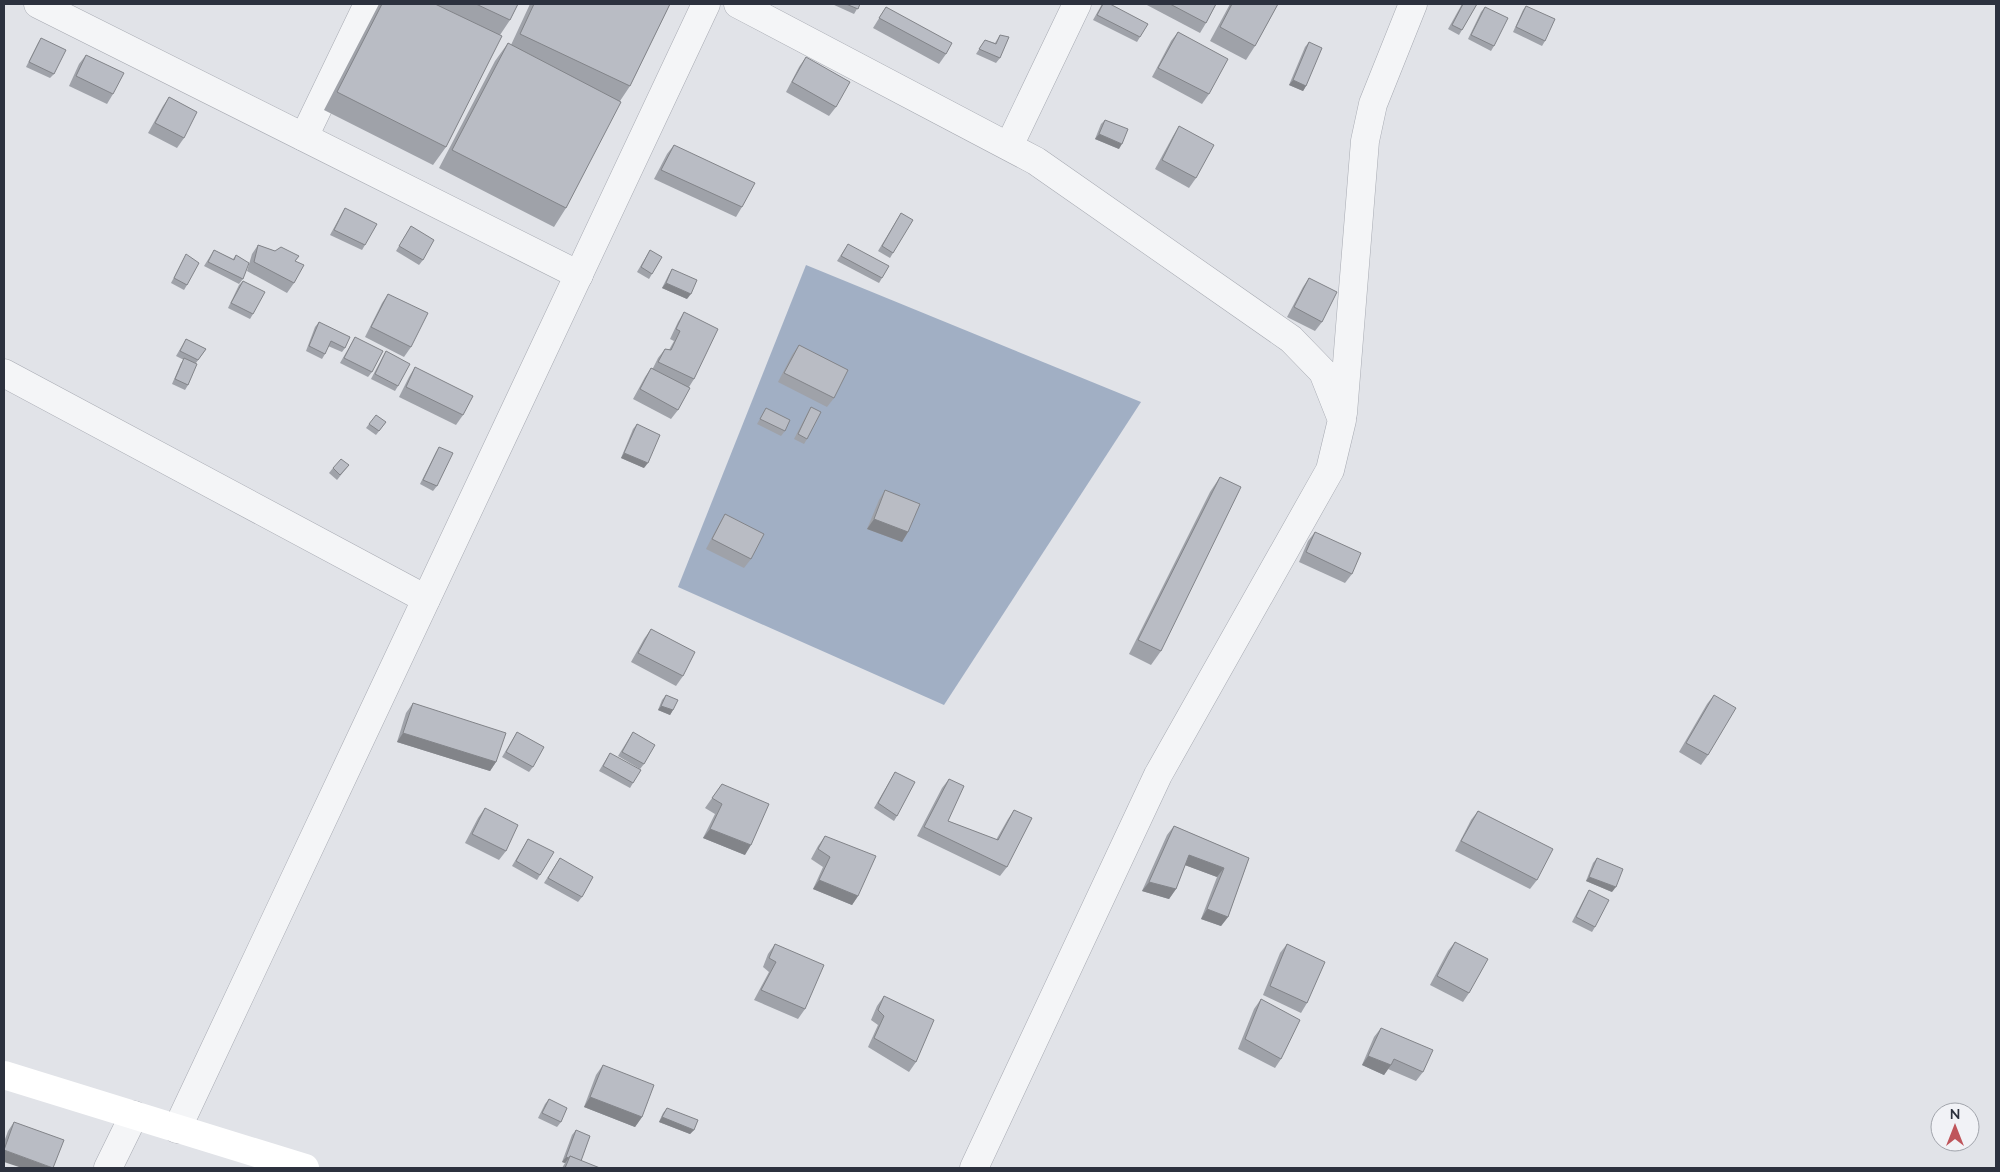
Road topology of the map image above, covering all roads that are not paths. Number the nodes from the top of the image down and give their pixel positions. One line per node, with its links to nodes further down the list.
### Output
1 (38, 4): 7 (street)
2 (368, 4): 7 (street)
3 (706, 4): 9 (street)
4 (738, 4): 8 (street)
5 (1077, 4): 8 (street)
6 (1413, 4): 11 (street)
7 (304, 137): 9 (street)
8 (1008, 146): 11 (street)
9 (579, 275): 12 (street)
10 (4, 373): 12 (street)
11 (1342, 420): 18 (street)
12 (426, 599): 15 (street)
13 (4, 1075): 14 (main road)
14 (134, 1116): 15 (main road); 16 (street)
15 (177, 1129): 17 (main road)
16 (108, 1168)
17 (304, 1168)
18 (974, 1168)

